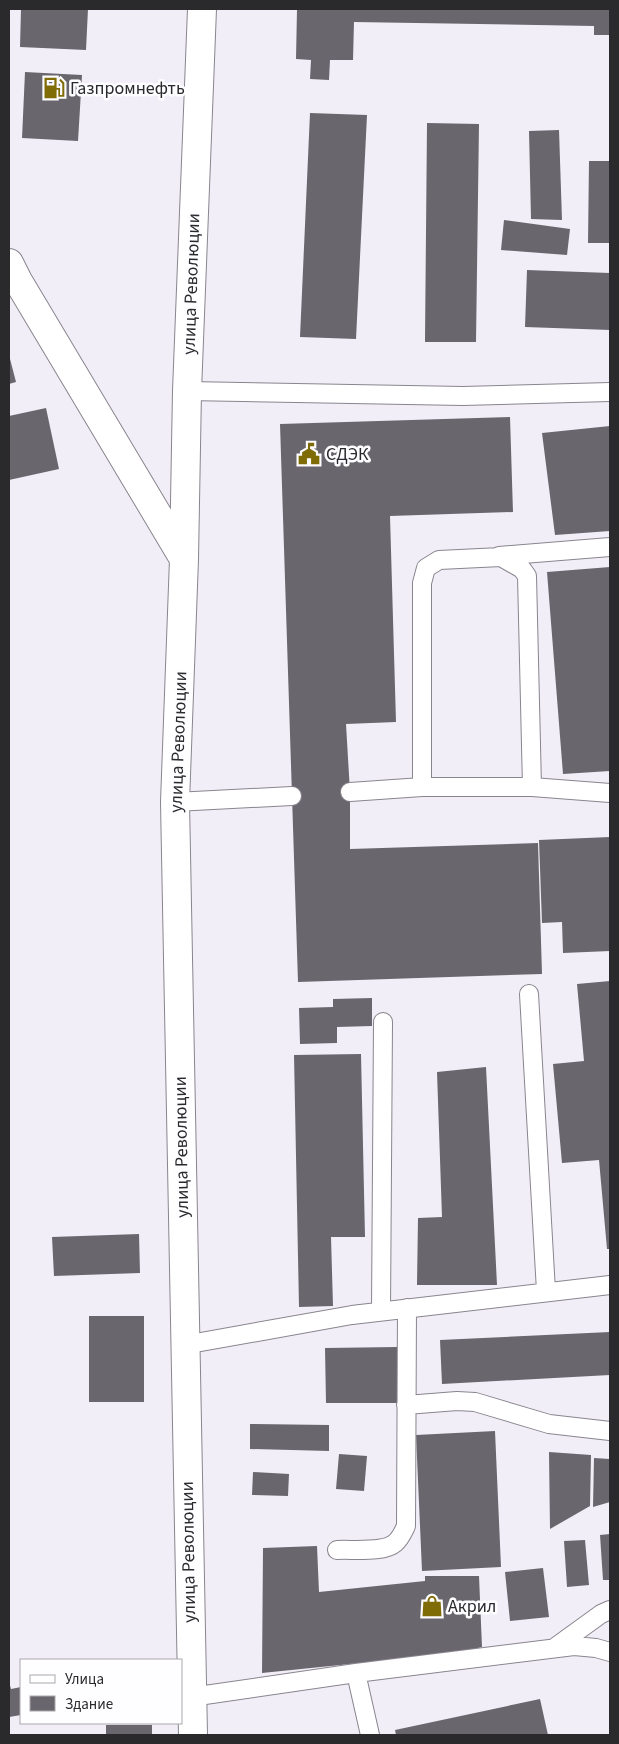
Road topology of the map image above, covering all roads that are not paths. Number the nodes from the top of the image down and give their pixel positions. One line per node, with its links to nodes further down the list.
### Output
1 (198, 17): 3 (main road, улица Революции)
2 (9, 263): 7 (main road)
3 (187, 391): 4 (lane); 7 (main road, улица Революции)
4 (610, 392)
5 (610, 547): 6 (lane)
6 (494, 557): 8 (lane); 9 (lane)
7 (184, 559): 13 (main road, улица Революции)
8 (422, 787): 9 (lane); 10 (lane)
9 (532, 787): 11 (lane)
10 (350, 792)
11 (610, 793)
12 (292, 796): 13 (lane)
13 (175, 802): 20 (main road, улица Революции)
14 (529, 994): 17 (lane)
15 (383, 1022): 19 (lane)
16 (610, 1285): 17 (lane)
17 (546, 1291): 18 (lane)
18 (408, 1308): 19 (lane); 21 (lane)
19 (381, 1311): 20 (lane)
20 (184, 1345): 28 (main road, улица Революции)
21 (406, 1405): 22 (lane); 23 (lane)
22 (610, 1431)
23 (337, 1550)
24 (610, 1610): 25 (lane)
25 (554, 1649): 26 (lane); 27 (lane)
26 (610, 1652)
27 (356, 1673): 28 (lane); 30 (lane)
28 (191, 1697): 29 (main road, улица Революции)
29 (192, 1735)
30 (370, 1735)

